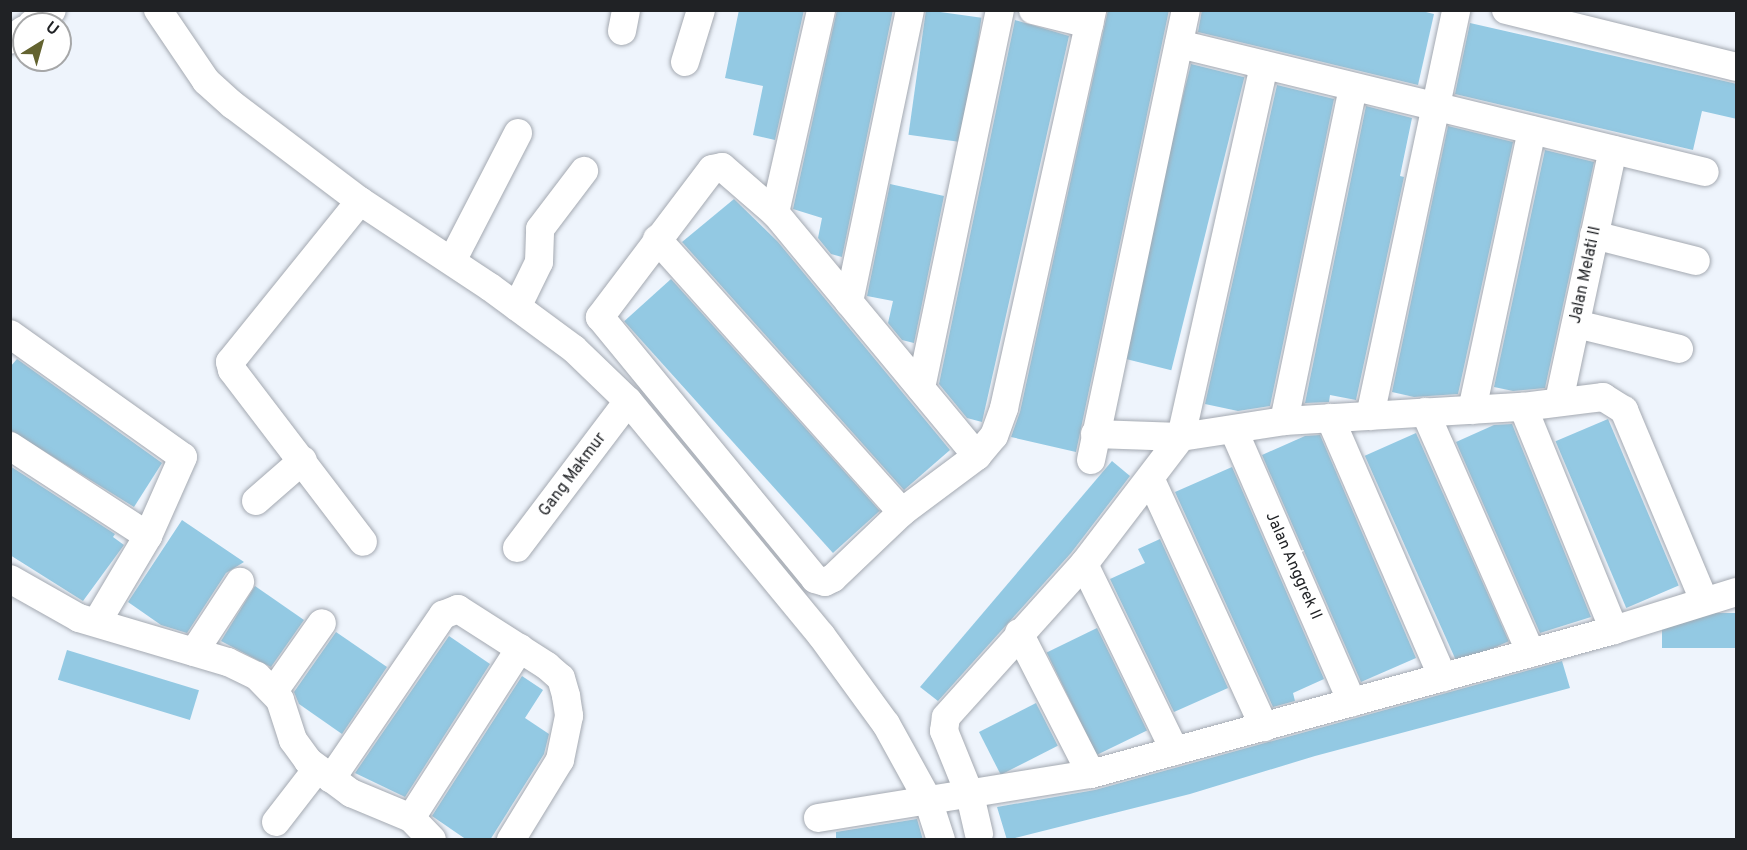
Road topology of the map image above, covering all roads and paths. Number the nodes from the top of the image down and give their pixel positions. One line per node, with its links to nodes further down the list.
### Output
1 (158, 10): 22 (street)
2 (701, 10): 12 (street)
3 (821, 10): 23 (street)
4 (910, 10): 28 (street)
5 (1000, 10): 33 (street)
6 (1033, 10): 10 (street)
7 (1186, 10): 11 (street)
8 (1456, 10): 16 (street)
9 (1506, 10): 14 (street)
10 (1090, 17): 45 (street)
11 (1179, 44): 13 (street); 43 (street)
12 (685, 63)
13 (1264, 65): 15 (street); 43 (street)
14 (1737, 67)
15 (1353, 87): 16 (street); 41 (street)
16 (1436, 107): 17 (street); 39 (street)
17 (1532, 130): 19 (street); 37 (street)
18 (518, 133): 26 (street)
19 (1612, 150): 21 (street); 24 (street, Jalan Melati II)
20 (584, 171): 29 (street)
21 (1705, 172)
22 (360, 201): 26 (street); 46 (street)
23 (775, 213): 25 (street); 28 (street)
24 (1594, 235): 27 (street); 30 (street, Jalan Melati II)
25 (657, 239): 49 (street); 49 (street)
26 (452, 261): 29 (street)
27 (1696, 261)
28 (849, 302): 33 (street)
29 (517, 306): 34 (street)
30 (1576, 324): 32 (street); 35 (street, Jalan Melati II)
31 (10, 334): 50 (street)
32 (1679, 349)
33 (921, 388): 45 (street)
34 (628, 401): 52 (street, Gang Makmur); 73 (street)
35 (1559, 401): 36 (street); 57 (street)
36 (1523, 407): 37 (street); 60 (street)
37 (1472, 410): 38 (street)
38 (1425, 412): 39 (street); 64 (street)
39 (1371, 416): 40 (street)
40 (1330, 418): 41 (street); 65 (street)
41 (1284, 421): 42 (street)
42 (1233, 430): 43 (street); 67 (street, Jalan Anggrek II)
43 (1181, 437): 47 (street)
44 (10, 446): 50 (street)
45 (977, 456): 49 (street)
46 (303, 460): 48 (street); 51 (street)
47 (1151, 480): 53 (street); 68 (street)
48 (256, 501)
49 (902, 512)
50 (148, 536): 58 (street)
51 (363, 542)
52 (517, 549)
53 (1084, 564): 61 (street); 69 (street)
54 (10, 579): 58 (street)
55 (240, 582): 63 (street)
56 (1737, 592): 57 (street)
57 (1704, 600): 60 (street)
58 (97, 622): 63 (street)
59 (322, 623): 66 (street)
60 (1614, 630): 64 (street)
61 (1019, 633): 71 (street); 72 (street)
62 (520, 648): 70 (street); 74 (street); 79 (street)
63 (194, 652): 66 (street)
64 (1531, 653): 65 (street)
65 (1443, 678): 67 (street)
66 (274, 691): 70 (street)
67 (1352, 702): 68 (street)
68 (1264, 727): 69 (street)
69 (1175, 751): 71 (street)
70 (324, 774): 74 (street); 76 (street)
71 (1091, 774): 72 (street)
72 (970, 795): 73 (street); 77 (street)
73 (928, 800): 75 (street); 80 (street)
74 (411, 818): 78 (street)
75 (818, 818)
76 (276, 822)
77 (979, 834)
78 (432, 840)
79 (511, 840)
80 (940, 840)

